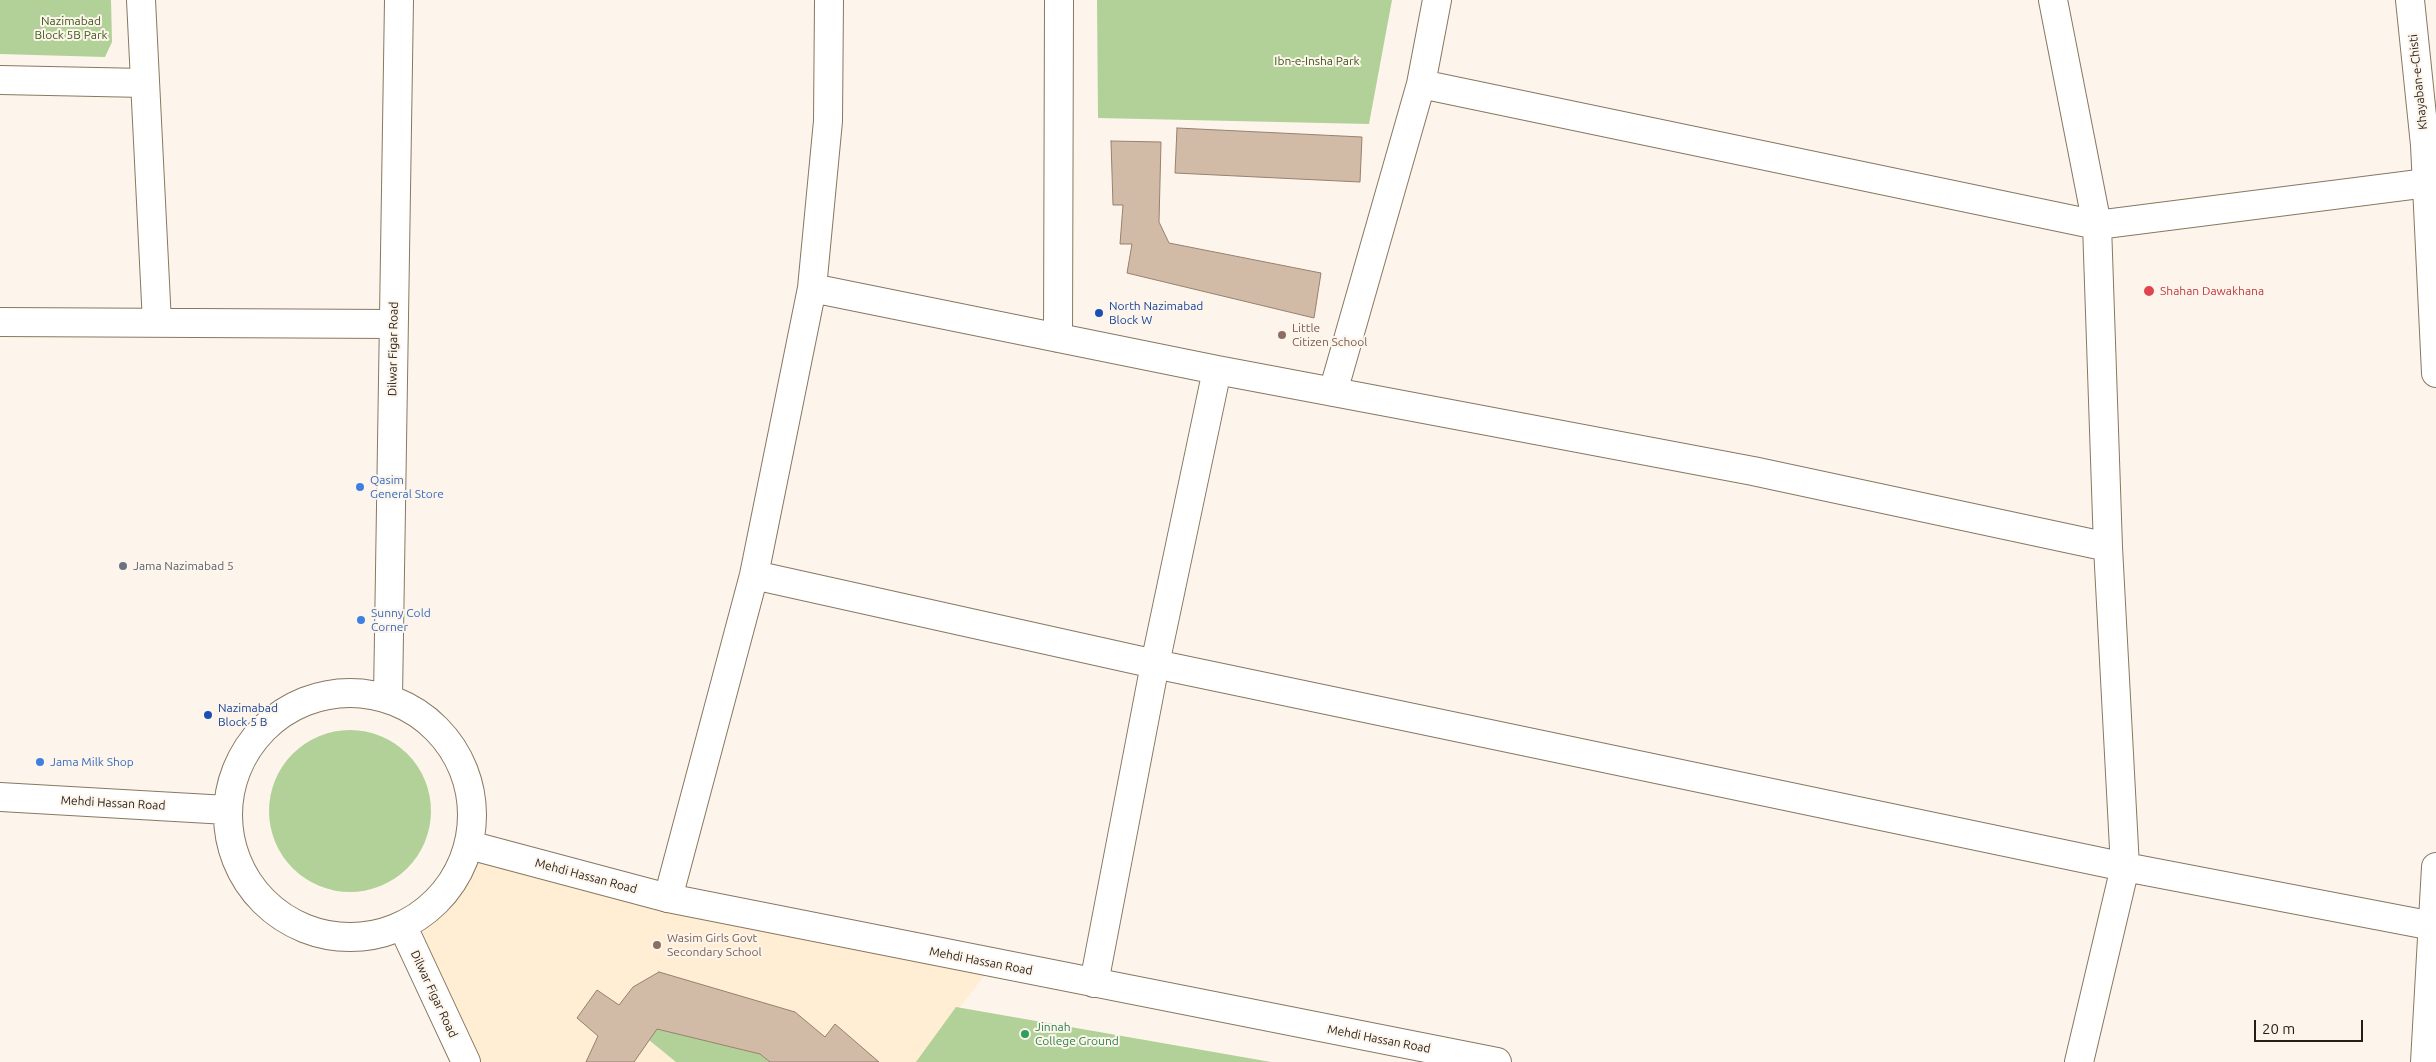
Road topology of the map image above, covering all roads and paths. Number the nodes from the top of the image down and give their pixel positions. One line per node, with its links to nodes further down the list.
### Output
1 (141, 0): 9 (street)
2 (398, 0): 16 (street, Dilwar Figar Road)
3 (829, 0): 13 (street)
4 (1059, 0): 17 (street)
5 (1437, 0): 10 (street)
6 (2053, 0): 12 (street)
7 (2410, 0): 11 (street, Khayaban-e-Chisti)
8 (0, 80): 9 (street)
9 (146, 83): 15 (street)
10 (1421, 84): 12 (street); 20 (street)
11 (2427, 183): 12 (street); 19 (street, Khayaban-e-Chisti)
12 (2097, 225): 21 (street)
13 (812, 288): 17 (street); 22 (street)
14 (0, 322): 15 (street)
15 (157, 323): 16 (street)
16 (393, 324): 24 (street, Dilwar Figar Road)
17 (1058, 338): 18 (street)
18 (1217, 370): 20 (street); 23 (street)
19 (2436, 373)
20 (1333, 392): 21 (street)
21 (2108, 547): 28 (street)
22 (754, 574): 23 (street); 30 (street)
23 (1155, 664): 28 (street); 33 (street)
24 (388, 697): 26 (street); 27 (street)
25 (0, 797): 26 (street, Mehdi Hassan Road)
26 (227, 810): 32 (street)
27 (469, 845): 30 (street, Mehdi Hassan Road); 32 (street)
28 (2126, 867): 31 (street); 36 (street)
29 (2436, 867): 31 (street)
30 (668, 898): 33 (street, Mehdi Hassan Road)
31 (2433, 926): 37 (street)
32 (403, 927): 34 (street, Dilwar Figar Road)
33 (1094, 983): 35 (street, Mehdi Hassan Road)
34 (466, 1062)
35 (1497, 1062)
36 (2079, 1062)
37 (2425, 1062)

